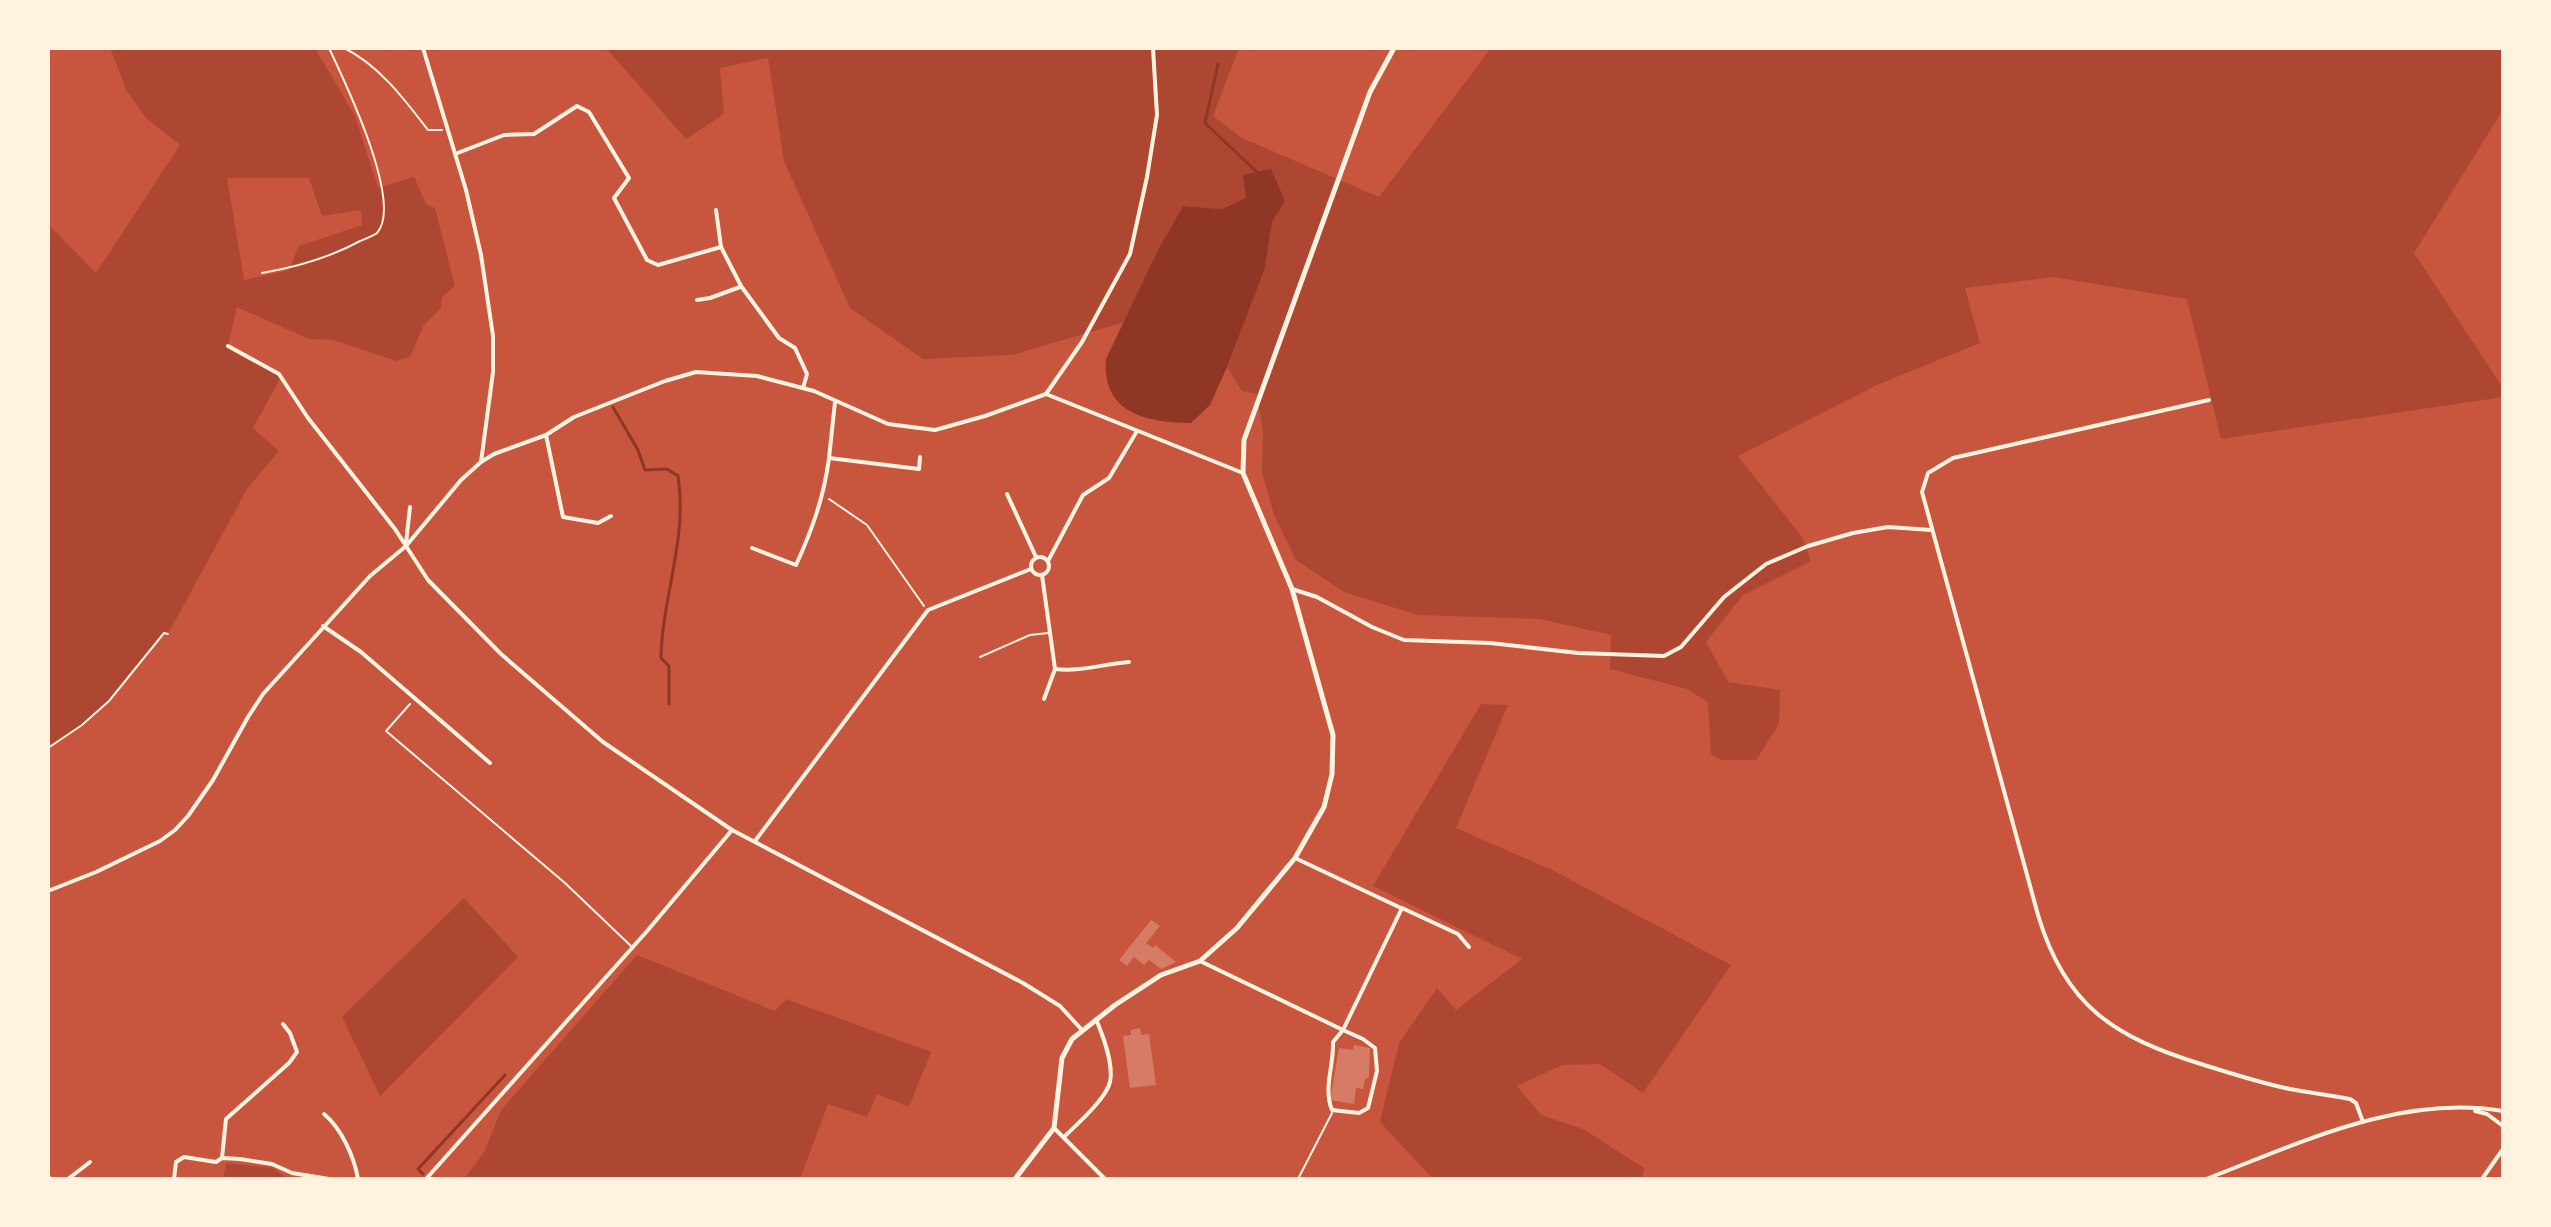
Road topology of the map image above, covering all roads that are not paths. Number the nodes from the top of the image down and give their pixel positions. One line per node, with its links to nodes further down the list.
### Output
1 (423, 48): 4 (street)
2 (1153, 48): 11 (street)
3 (1394, 48): 19 (street)
4 (455, 154): 6 (street); 18 (street)
5 (716, 210): 6 (street)
6 (721, 247): 7 (street)
7 (741, 286): 8 (street); 10 (street)
8 (697, 300)
9 (228, 346): 24 (street)
10 (803, 388): 13 (street); 15 (street)
11 (1046, 394): 13 (street); 14 (street)
12 (2209, 400): 23 (street)
13 (835, 402): 17 (street)
14 (1137, 431): 19 (street); 27 (street)
15 (546, 435): 18 (street); 22 (street)
16 (920, 457): 17 (street)
17 (829, 458): 25 (street)
18 (481, 462): 24 (street)
19 (1243, 473): 30 (street)
20 (1007, 494): 26 (street)
21 (410, 507): 24 (street)
22 (611, 516)
23 (1931, 530): 30 (street); 55 (street)
24 (406, 546): 31 (street); 39 (street)
25 (752, 548)
26 (1036, 557): 27 (street); 28 (street)
27 (1048, 561): 29 (street)
28 (1031, 569): 29 (street); 40 (street)
29 (1042, 575): 32 (street)
30 (1292, 589): 41 (street)
31 (323, 626): 38 (street); 42 (street)
32 (1050, 633): 33 (lane); 35 (street)
33 (980, 657)
34 (1129, 662): 35 (street)
35 (1055, 669): 36 (street)
36 (1044, 699)
37 (410, 704): 44 (lane)
38 (490, 763)
39 (732, 830): 40 (street); 44 (street)
40 (755, 841): 49 (street)
41 (1295, 858): 43 (street); 46 (street)
42 (48, 891)
43 (1402, 908): 45 (street); 50 (street)
44 (632, 947): 66 (street)
45 (1469, 947)
46 (1200, 961): 47 (street); 50 (street)
47 (1096, 1019): 49 (street); 58 (street)
48 (283, 1024): 60 (street)
49 (1082, 1030): 57 (street)
50 (1343, 1030): 52 (street); 52 (street)
51 (2461, 1108): 53 (street); 55 (street); 56 (street)
52 (1332, 1110): 69 (lane)
53 (2503, 1111)
54 (324, 1114): 65 (street)
55 (2363, 1122): 70 (street)
56 (2503, 1126)
57 (1054, 1128): 58 (street); 67 (street)
58 (1064, 1137): 68 (street)
59 (2503, 1149): 71 (street)
60 (222, 1158): 63 (street); 64 (street)
61 (90, 1162): 62 (street)
62 (68, 1179)
63 (174, 1179)
64 (329, 1179)
65 (358, 1179)
66 (426, 1179)
67 (1015, 1179)
68 (1105, 1179)
69 (1298, 1179)
70 (2206, 1179)
71 (2482, 1179)

